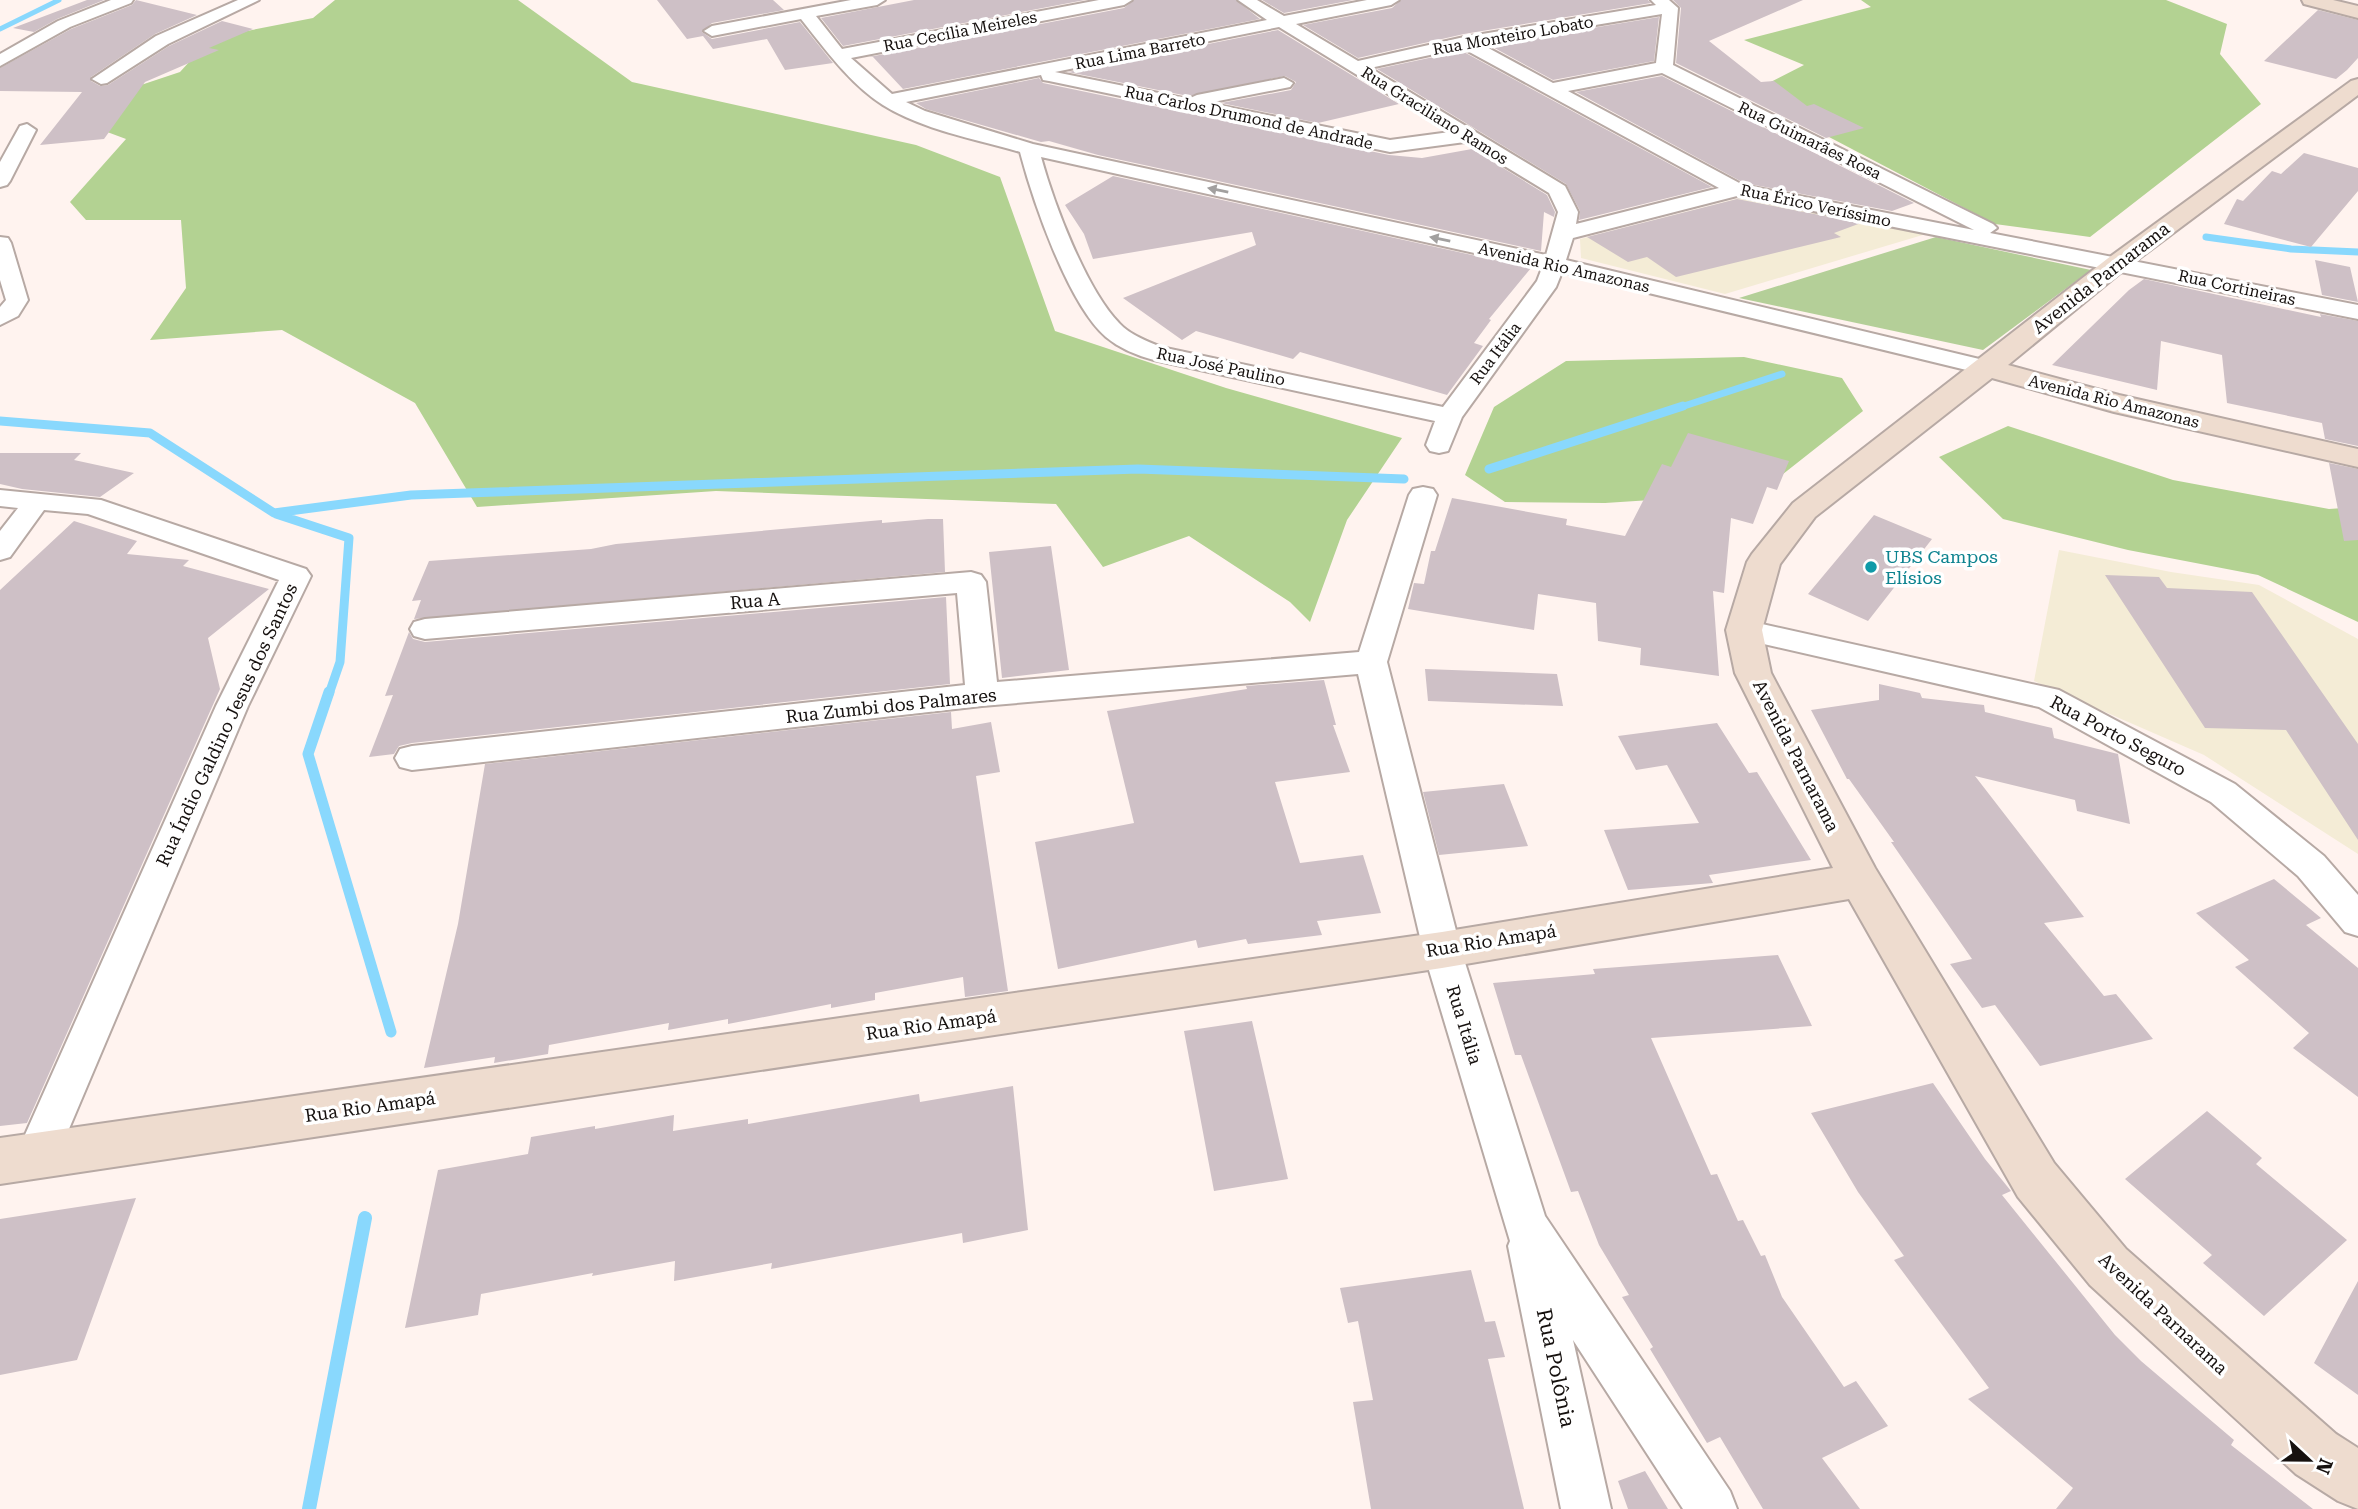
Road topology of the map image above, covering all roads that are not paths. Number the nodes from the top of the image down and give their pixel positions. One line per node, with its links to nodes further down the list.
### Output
1 (125, 0): 16 (street)
2 (251, 0): 20 (street)
3 (877, 0): 8 (street)
4 (1124, 0): 15 (street, Rua Cecília Meireles)
5 (1246, 0): 12 (street, Rua Graciliano Ramos)
6 (1391, 0): 12 (street, Rua Lima Barreto)
7 (2311, 0): 10 (street)
8 (834, 3): 11 (street)
9 (1665, 4): 14 (street, Rua Monteiro Lobato); 18 (street)
10 (2358, 12)
11 (805, 13): 13 (street); 15 (street, Avenida Rio Amazonas)
12 (1282, 22): 17 (street, Rua Graciliano Ramos); 19 (street, Rua Lima Barreto)
13 (712, 31)
14 (1464, 42): 17 (street, Rua Monteiro Lobato); 23 (street, Rua Érico Veríssimo)
15 (838, 55): 24 (street, Avenida Rio Amazonas)
16 (0, 61)
17 (1357, 66): 27 (street, Rua Graciliano Ramos)
18 (1664, 67): 23 (street); 33 (street, Rua Guimarães Rosa)
19 (1033, 72): 24 (street, Rua Lima Barreto); 25 (street, Rua Carlos Drumond de Andrade)
20 (101, 79)
21 (1283, 83): 25 (street)
22 (2358, 85): 34 (street, Avenida Parnarama)
23 (1550, 89): 30 (street, Rua Érico Veríssimo)
24 (888, 100): 28 (street, Avenida Rio Amazonas)
25 (1182, 103): 27 (street, Rua Carlos Drumond de Andrade)
26 (27, 130): 29 (street)
27 (1466, 136): 31 (street, Rua Graciliano Ramos)
28 (1031, 158): 35 (street, Avenida Rio Amazonas); 39 (street, Rua José Paulino)
29 (0, 181)
30 (1737, 190): 31 (street); 33 (street, Rua Érico Veríssimo)
31 (1564, 234): 35 (street, Rua Graciliano Ramos)
32 (0, 243): 37 (street)
33 (2023, 246): 34 (street, Rua Érico Veríssimo)
34 (2116, 264): 36 (street, Rua Cortineiras); 38 (street, Avenida Parnarama)
35 (1551, 273): 38 (street, Avenida Rio Amazonas); 39 (street, Rua Itália)
36 (2358, 312)
37 (0, 318)
38 (1987, 369): 41 (street, Avenida Rio Amazonas); 47 (street, Avenida Parnarama)
39 (1449, 416): 40 (street, Rua Itália)
40 (1439, 445)
41 (2358, 458)
42 (1423, 495): 48 (street)
43 (0, 498): 44 (street, Rua Índio Galdino Jesus dos Santos)
44 (37, 501): 45 (street); 54 (street, Rua Índio Galdino Jesus dos Santos)
45 (0, 551)
46 (425, 629): 49 (street, Rua A)
47 (1744, 630): 51 (street, Avenida Parnarama); 52 (street, Rua Porto Seguro)
48 (1371, 662): 49 (street, Rua Zumbi dos Palmares); 53 (street, Rua Itália)
49 (982, 695): 50 (street, Rua Zumbi dos Palmares)
50 (412, 758)
51 (1860, 880): 53 (street, Rua Rio Amapá); 56 (street, Avenida Parnarama)
52 (2358, 921)
53 (1442, 950): 54 (street, Rua Rio Amapá); 55 (street, Rua Itália)
54 (18, 1158)
55 (1526, 1227): 57 (street, Rua Polônia); 58 (street, Rua Itália)
56 (2358, 1482)
57 (1586, 1509)
58 (1712, 1509)

